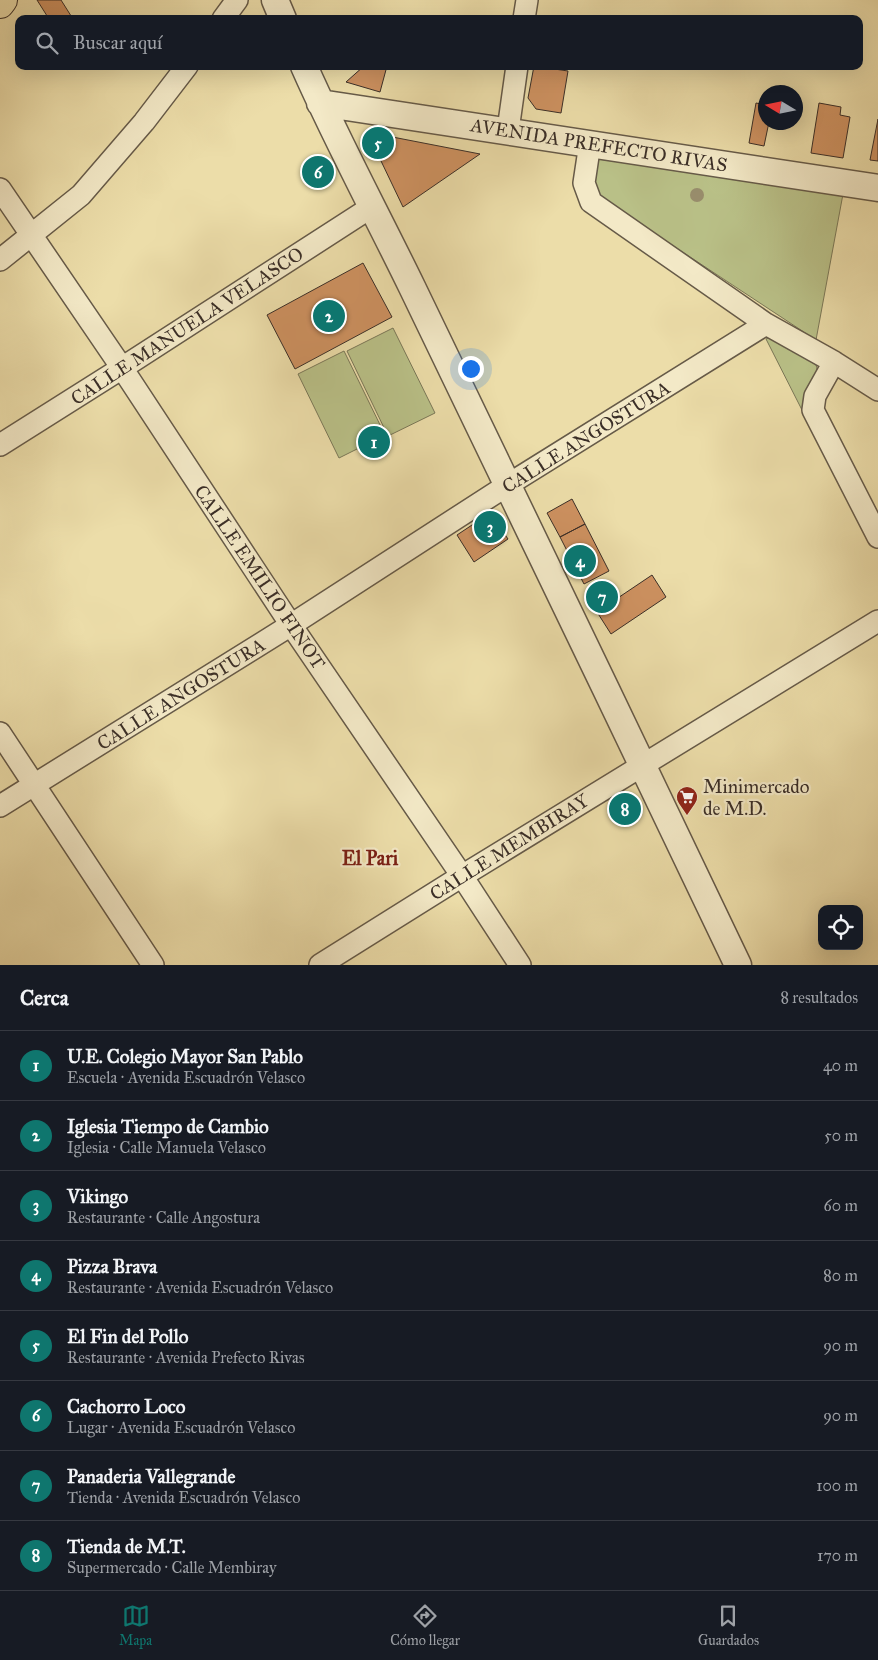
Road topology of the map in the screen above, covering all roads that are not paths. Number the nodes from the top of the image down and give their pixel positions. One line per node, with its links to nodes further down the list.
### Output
1 (3, 0): 5 (main road)
2 (237, 0): 6 (street)
3 (275, 0): 7 (street)
4 (527, 0): 8 (street)
5 (0, 4)
6 (226, 15)
7 (281, 15)
8 (525, 15)
9 (183, 70): 18 (street)
10 (306, 70): 12 (street)
11 (516, 70): 13 (street)
12 (320, 102): 13 (street, AVENIDA PREFECTO RIVAS); 17 (street)
13 (508, 130): 14 (street, AVENIDA PREFECTO RIVAS)
14 (590, 143): 15 (street, AVENIDA PREFECTO RIVAS); 20 (street)
15 (878, 188)
16 (0, 189): 18 (street, CALLE EMILIO FINOT)
17 (373, 206): 22 (street, CALLE MANUELA VELASCO); 25 (street)
18 (31, 236): 19 (street); 22 (street, CALLE EMILIO FINOT)
19 (0, 260)
20 (766, 324): 21 (street); 25 (street, CALLE ANGOSTURA)
21 (834, 362): 23 (street); 26 (street)
22 (122, 368): 24 (street, CALLE MANUELA VELASCO); 28 (street, CALLE EMILIO FINOT)
23 (878, 390)
24 (0, 445)
25 (506, 486): 28 (street, CALLE ANGOSTURA); 30 (street)
26 (878, 537)
27 (878, 622): 30 (street, CALLE MEMBIRAY)
28 (291, 625): 31 (street, CALLE ANGOSTURA); 33 (street, CALLE EMILIO FINOT)
29 (0, 733): 31 (street)
30 (643, 764): 33 (street, CALLE MEMBIRAY); 37 (street)
31 (34, 785): 32 (street, CALLE ANGOSTURA); 34 (street)
32 (0, 806)
33 (462, 876): 35 (street, CALLE MEMBIRAY); 36 (street, CALLE EMILIO FINOT)
34 (154, 965)
35 (320, 965)
36 (520, 965)
37 (738, 965)

